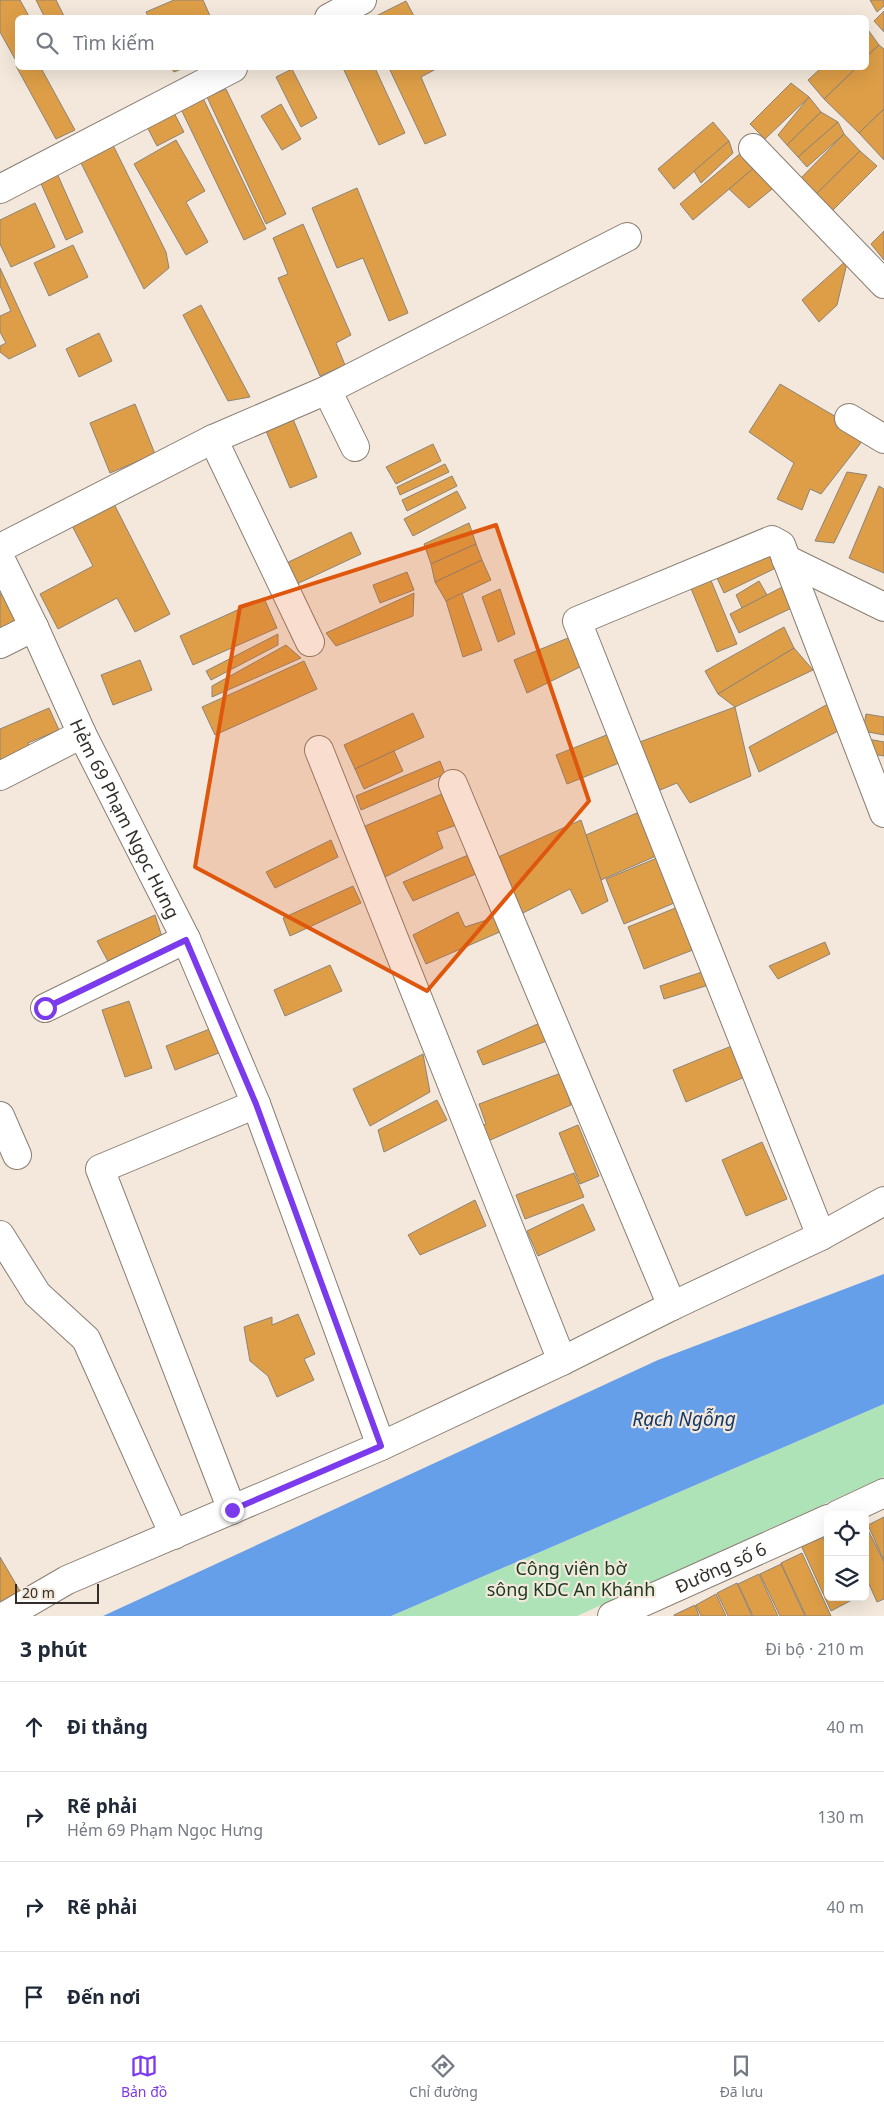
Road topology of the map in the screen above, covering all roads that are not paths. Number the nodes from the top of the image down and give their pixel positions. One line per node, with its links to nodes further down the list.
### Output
1 (362, 0): 2 (street)
2 (334, 15)
3 (229, 70): 5 (street)
4 (753, 148): 7 (street)
5 (0, 189)
6 (627, 237): 8 (street)
7 (884, 284)
8 (327, 390): 10 (street); 12 (street)
9 (850, 418): 11 (street)
10 (213, 439): 13 (street); 18 (street)
11 (884, 439)
12 (355, 447)
13 (0, 548)
14 (0, 558): 17 (street, Hẻm 69 Phạm Ngọc Hưng)
15 (786, 559): 16 (street); 24 (street); 32 (street)
16 (884, 607)
17 (34, 627): 19 (street); 20 (street, Hẻm 69 Phạm Ngọc Hưng)
18 (310, 642)
19 (0, 644)
20 (82, 734): 22 (street); 25 (street, Hẻm 69 Phạm Ngọc Hưng)
21 (319, 750): 34 (street)
22 (0, 776)
23 (453, 784): 33 (street)
24 (884, 813)
25 (186, 940): 26 (street); 27 (street, Hẻm 69 Phạm Ngọc Hưng)
26 (45, 1008)
27 (256, 1104): 35 (street, Hẻm 69 Phạm Ngọc Hưng); 37 (street)
28 (0, 1116): 29 (street)
29 (17, 1155)
30 (884, 1201): 32 (street)
31 (0, 1235): 40 (street)
32 (821, 1236): 33 (street)
33 (672, 1306): 34 (street)
34 (562, 1362): 35 (street)
35 (381, 1446): 37 (street)
36 (884, 1494): 38 (street)
37 (232, 1510): 40 (street)
38 (846, 1511)
39 (824, 1521): 42 (street, Đường số 6)
40 (174, 1535): 41 (street)
41 (5, 1616)
42 (612, 1616)

